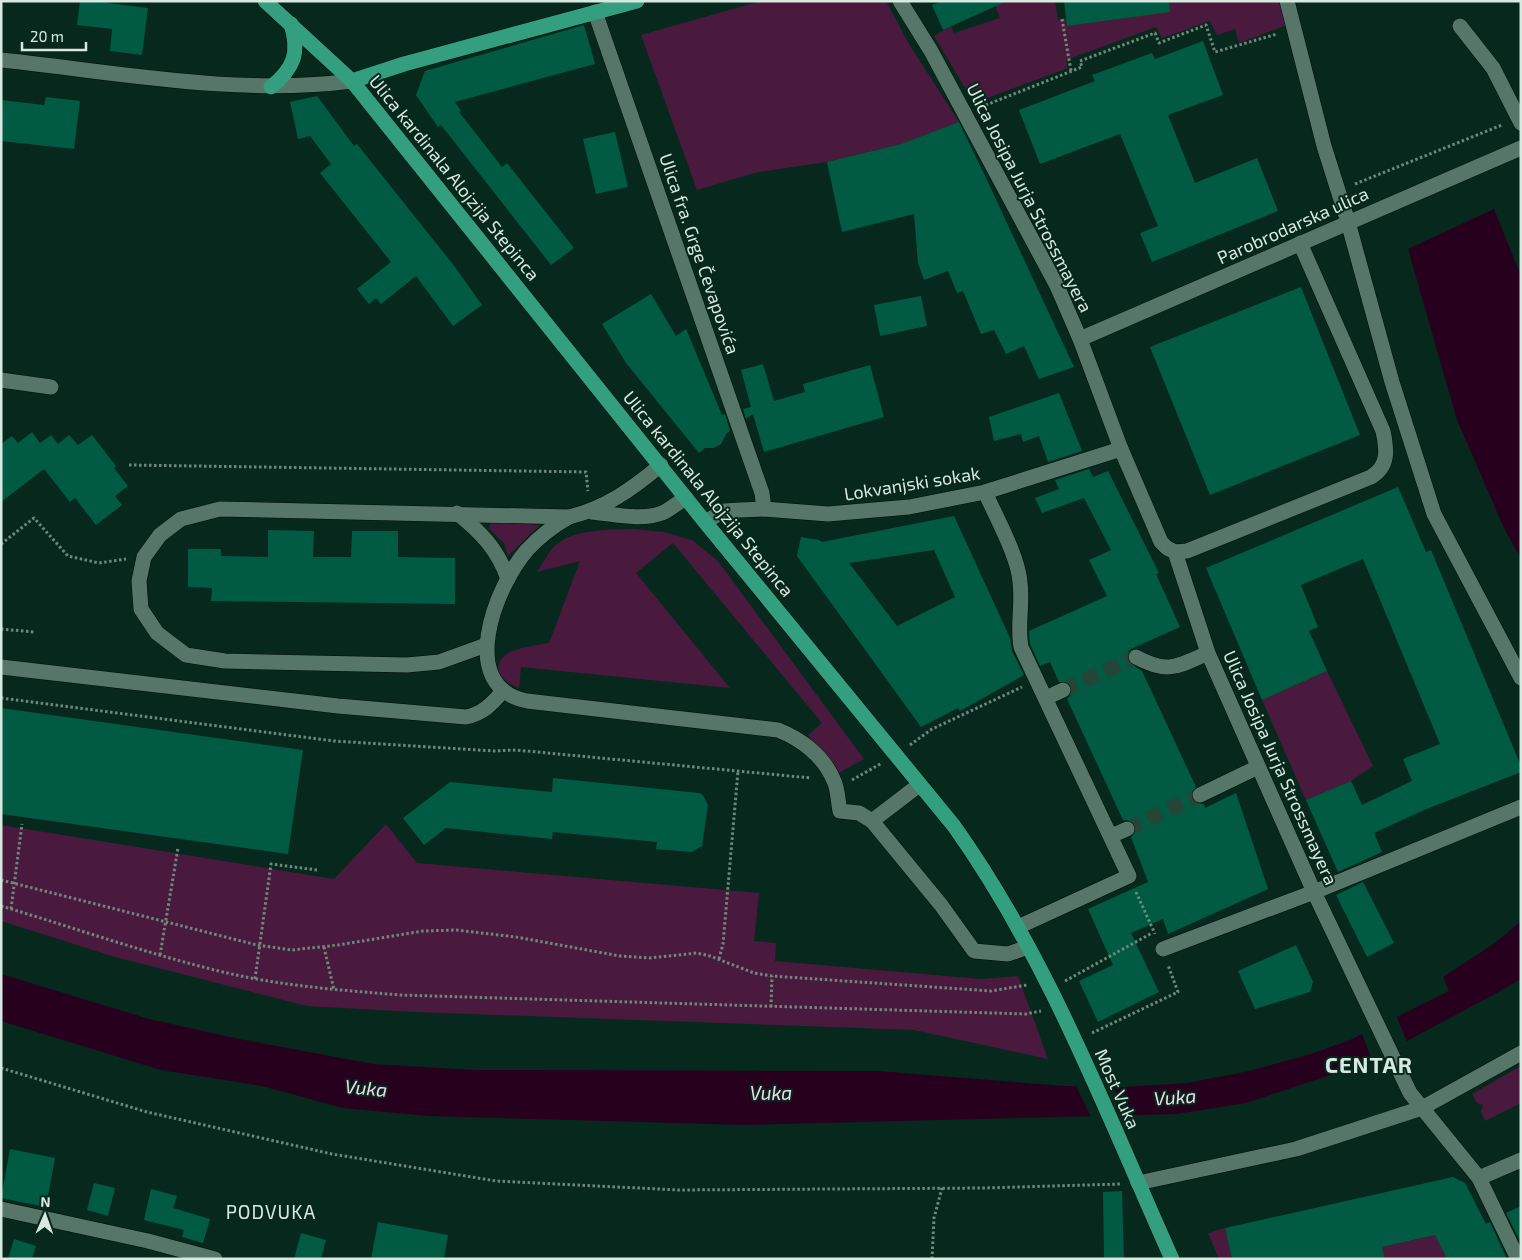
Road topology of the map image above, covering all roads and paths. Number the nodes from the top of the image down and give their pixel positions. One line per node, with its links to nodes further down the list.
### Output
1 (265, 1): 7 (main road, Ulica kardinala Alojzija Stepinca)
2 (637, 1): 5 (main road)
3 (900, 1): 14 (street, Ulica Josipa Jurja Strossmayera)
4 (1287, 1): 8 (street)
5 (595, 12): 12 (main road); 28 (street, Ulica fra. Grge Čevapovića)
6 (1062, 18): 11 (path)
7 (292, 24): 12 (main road, Ulica kardinala Alojzija Stepinca); 13 (main road)
8 (1294, 26): 11 (path); 17 (street)
9 (1460, 26): 15 (street)
10 (1, 60): 13 (street)
11 (1071, 71): 14 (path)
12 (352, 81): 13 (street); 25 (main road, Ulica kardinala Alojzija Stepinca)
13 (272, 87)
14 (964, 113): 20 (street, Ulica Josipa Jurja Strossmayera)
15 (1520, 120): 17 (path)
16 (1521, 148): 18 (street, Parobrodarska ulica)
17 (1338, 191): 18 (street)
18 (1348, 222): 19 (street, Parobrodarska ulica); 43 (street)
19 (1300, 243): 20 (street, Parobrodarska ulica); 34 (street)
20 (1080, 339): 23 (street, Ulica Josipa Jurja Strossmayera)
21 (1, 380): 22 (street)
22 (51, 387)
23 (1121, 449): 26 (street, Lokvanjski sokak); 34 (street, Ulica Josipa Jurja Strossmayera)
24 (129, 465): 29 (path)
25 (661, 465): 27 (main road, Ulica kardinala Alojzija Stepinca); 29 (street)
26 (985, 492): 28 (street, Lokvanjski sokak); 44 (street)
27 (686, 498): 29 (street); 32 (main road, Ulica kardinala Alojzija Stepinca)
28 (764, 509): 32 (street, Lokvanjski sokak)
29 (591, 512): 31 (street)
30 (458, 513): 31 (street); 35 (street); 36 (street)
31 (569, 517): 36 (street)
32 (705, 522): 51 (main road, Ulica kardinala Alojzija Stepinca)
33 (1, 544): 35 (path)
34 (1175, 552): 40 (street, Ulica Josipa Jurja Strossmayera)
35 (144, 557): 39 (street)
36 (508, 579): 39 (street)
37 (1, 629): 38 (path)
38 (34, 632)
39 (486, 645): 46 (street)
40 (1208, 653): 41 (street); 52 (street, Ulica Josipa Jurja Strossmayera)
41 (1136, 657)
42 (1, 667): 46 (street)
43 (1521, 678)
44 (1037, 680): 48 (street); 49 (path)
45 (1063, 690): 48 (street)
46 (502, 692): 54 (street)
47 (1, 698): 53 (path)
48 (1046, 698): 61 (street)
49 (910, 745): 50 (path); 51 (path)
50 (915, 752)
51 (894, 756): 54 (path); 55 (main road, Ulica kardinala Alojzija Stepinca)
52 (1258, 767): 56 (street); 66 (street, Ulica Josipa Jurja Strossmayera)
53 (738, 771): 54 (path); 77 (path)
54 (834, 780): 58 (street)
55 (919, 785): 58 (street); 70 (main road, Ulica kardinala Alojzija Stepinca)
56 (1200, 795)
57 (1521, 807): 66 (street)
58 (872, 821): 74 (street)
59 (22, 824): 65 (path)
60 (1127, 829): 61 (street)
61 (1111, 836): 70 (street)
62 (178, 848): 69 (path)
63 (317, 870): 72 (path)
64 (1, 880): 65 (path)
65 (14, 884): 68 (path); 69 (path)
66 (1314, 892): 75 (street); 92 (street, Ulica Josipa Jurja Strossmayera)
67 (1, 906): 68 (path)
68 (11, 909): 76 (path)
69 (166, 922): 72 (path); 76 (path)
70 (1018, 927): 74 (main road, Ulica kardinala Alojzija Stepinca)
71 (1154, 932): 82 (path)
72 (260, 945): 73 (path); 80 (path)
73 (324, 947): 77 (path); 83 (path)
74 (1028, 947): 81 (main road, Ulica kardinala Alojzija Stepinca)
75 (1163, 949)
76 (160, 955): 80 (path)
77 (719, 959): 79 (path)
78 (1060, 972): 82 (path)
79 (772, 976): 81 (path); 85 (path)
80 (255, 979): 83 (path)
81 (1045, 979): 86 (main road, Ulica kardinala Alojzija Stepinca)
82 (1065, 981): 84 (path)
83 (334, 990): 85 (path)
84 (1070, 990)
85 (772, 1007): 86 (path)
86 (1059, 1008): 89 (main road, Ulica kardinala Alojzija Stepinca)
87 (1146, 1008): 88 (path)
88 (1088, 1024)
89 (1076, 1044): 95 (main road, Most Vuka)
90 (1521, 1053): 92 (street)
91 (1, 1068): 96 (path)
92 (1422, 1108): 94 (street, Ulica Josipa Jurja Strossmayera); 95 (street)
93 (1521, 1160): 94 (street)
94 (1479, 1178): 101 (street, Ulica Josipa Jurja Strossmayera)
95 (1138, 1183): 96 (path); 100 (main road, Most Vuka)
96 (942, 1188): 99 (path)
97 (1, 1209): 98 (street)
98 (215, 1259)
99 (932, 1259)
100 (1172, 1259)
101 (1518, 1259)

